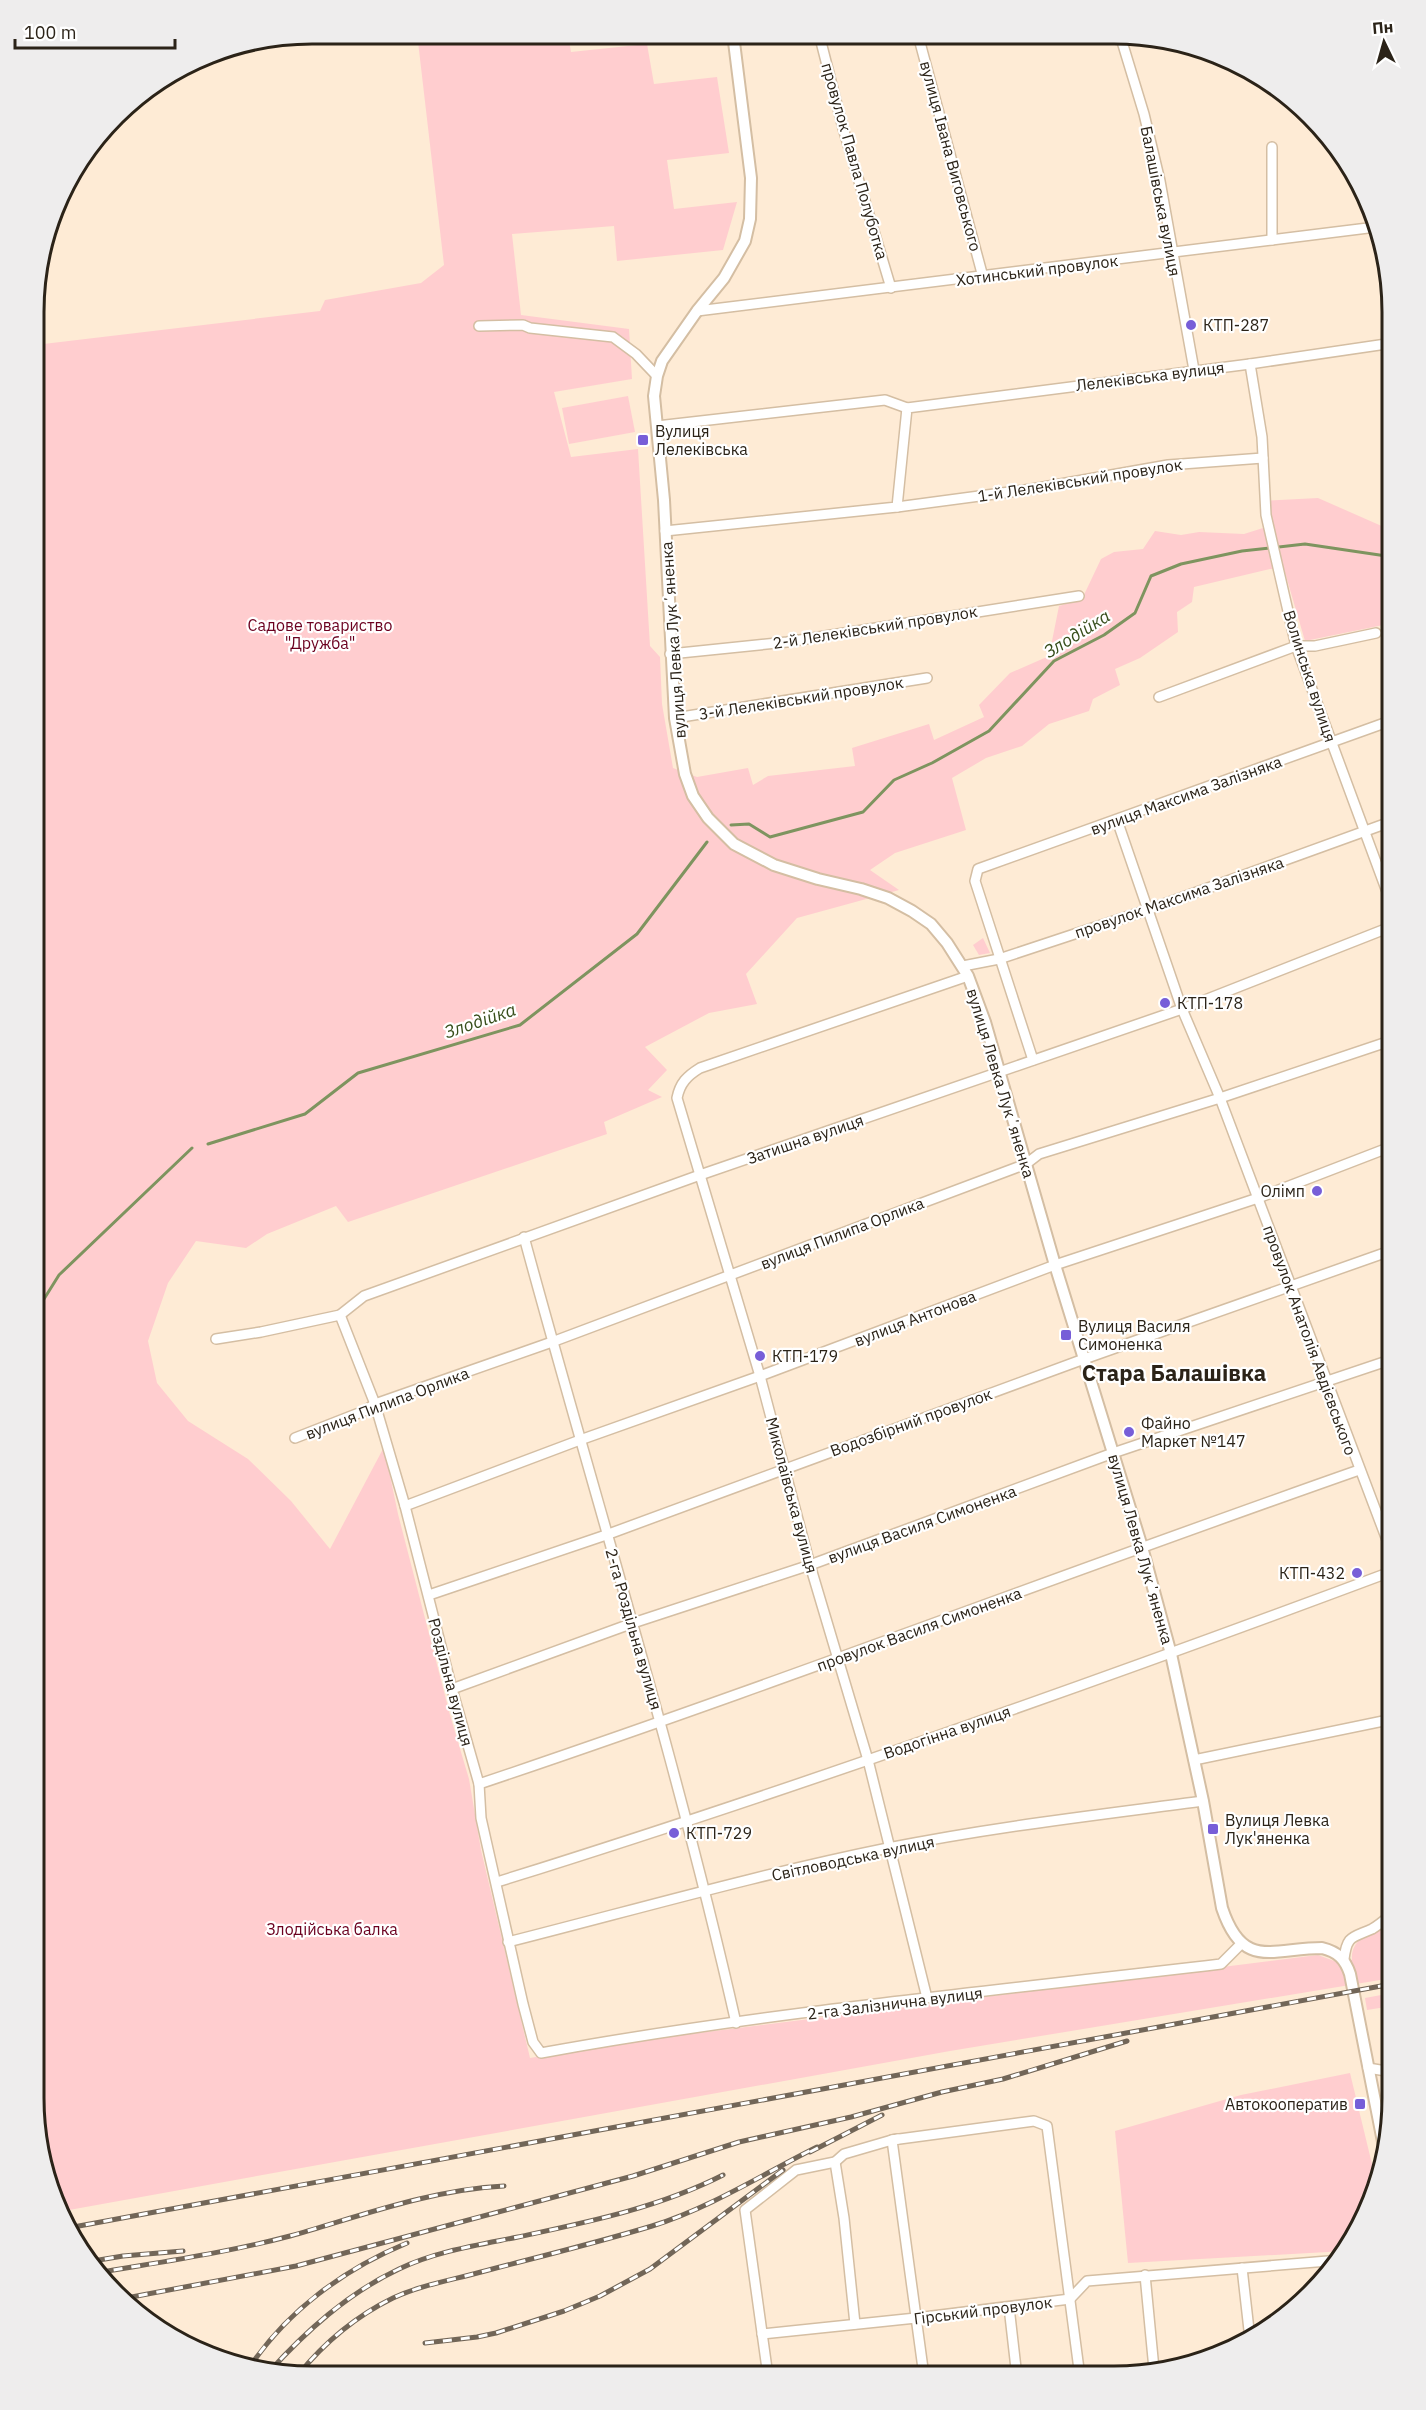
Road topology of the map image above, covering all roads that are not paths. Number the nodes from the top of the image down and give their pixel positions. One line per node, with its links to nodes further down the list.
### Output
1 (734, 44): 11 (street, вулиця Левка Лукʼяненка)
2 (822, 44): 10 (street, провулок Павла Полуботка)
3 (920, 44): 9 (street, вулиця Івана Виговського)
4 (1123, 44): 8 (street, Балашівська вулиця)
5 (1272, 147): 7 (street)
6 (1369, 228): 7 (street, Хотинський провулок)
7 (1272, 240): 8 (street, Хотинський провулок)
8 (1172, 254): 9 (street, Хотинський провулок); 15 (street, Балашівська вулиця)
9 (983, 277): 10 (street, Хотинський провулок)
10 (891, 288): 11 (street, Хотинський провулок)
11 (697, 311): 16 (street, вулиця Левка Лукʼяненка)
12 (479, 326): 16 (street)
13 (1382, 345): 14 (street, Лелеківська вулиця)
14 (1250, 364): 15 (street, Лелеківська вулиця); 19 (street, Волинська вулиця)
15 (1194, 370): 17 (street, Лелеківська вулиця)
16 (657, 376): 18 (street, вулиця Левка Лукʼяненка)
17 (907, 408): 18 (street, Лелеківська вулиця); 20 (street)
18 (657, 426): 21 (street, вулиця Левка Лукʼяненка)
19 (1263, 458): 20 (street, 1-й Лелеківський провулок); 24 (street, Волинська вулиця)
20 (897, 507): 21 (street)
21 (665, 531): 25 (street, вулиця Левка Лукʼяненка)
22 (1079, 596): 25 (street, 2-й Лелеківський провулок)
23 (1376, 633): 24 (street)
24 (1296, 646): 27 (street); 30 (street, Волинська вулиця)
25 (670, 654): 28 (street, вулиця Левка Лукʼяненка)
26 (927, 678): 28 (street, 3-й Лелеківський провулок)
27 (1159, 697)
28 (675, 718): 38 (street, вулиця Левка Лукʼяненка)
29 (1382, 724): 30 (street, вулиця Максима Залізняка)
30 (1331, 742): 31 (street, вулиця Максима Залізняка); 33 (street, Волинська вулиця)
31 (1117, 820): 35 (street, провулок Анатолія Авдієвського); 37 (street, вулиця Максима Залізняка)
32 (1382, 825): 33 (street, провулок Максима Залізняка)
33 (1364, 831): 34 (street, Волинська вулиця); 35 (street, провулок Максима Залізняка)
34 (1382, 879)
35 (1150, 909): 37 (street, провулок Максима Залізняка); 39 (street, провулок Анатолія Авдієвського)
36 (1382, 930): 39 (street, Затишна вулиця)
37 (999, 959): 38 (street, провулок Максима Залізняка); 41 (street)
38 (965, 971): 42 (street, вулиця Левка Лукʼяненка); 43 (street, провулок Максима Залізняка)
39 (1182, 1009): 41 (street, Затишна вулиця); 44 (street, провулок Анатолія Авдієвського)
40 (1382, 1044): 44 (street, вулиця Пилипа Орлика)
41 (1033, 1060): 42 (street, Затишна вулиця)
42 (999, 1071): 46 (street, вулиця Левка Лукʼяненка); 47 (street, Затишна вулиця)
43 (677, 1098): 47 (street, Миколаївська вулиця)
44 (1220, 1098): 46 (street, вулиця Пилипа Орлика); 48 (street, провулок Анатолія Авдієвського)
45 (1382, 1150): 48 (street, вулиця Антонова)
46 (1026, 1164): 51 (street, вулиця Левка Лукʼяненка); 52 (street, вулиця Пилипа Орлика)
47 (700, 1175): 49 (street, Затишна вулиця); 52 (street, Миколаївська вулиця)
48 (1258, 1198): 51 (street, вулиця Антонова); 53 (street, провулок Анатолія Авдієвського)
49 (524, 1238): 54 (street, Затишна вулиця); 56 (street, 2-га Роздільна вулиця)
50 (1382, 1254): 53 (street, Водозбірний провулок)
51 (1055, 1264): 57 (street, вулиця Левка Лукʼяненка); 59 (street, вулиця Антонова)
52 (730, 1275): 56 (street, вулиця Пилипа Орлика); 59 (street, Миколаївська вулиця)
53 (1291, 1287): 57 (street, Водозбірний провулок); 60 (street, провулок Анатолія Авдієвського)
54 (340, 1315): 55 (street, Затишна вулиця); 61 (street, Роздільна вулиця)
55 (216, 1339)
56 (552, 1342): 61 (street, вулиця Пилипа Орлика); 63 (street, 2-га Роздільна вулиця)
57 (1084, 1359): 64 (street, вулиця Левка Лукʼяненка); 65 (street, Водозбірний провулок)
58 (1382, 1363): 60 (street, вулиця Василя Симоненка)
59 (760, 1376): 63 (street, вулиця Антонова); 65 (street, Миколаївська вулиця)
60 (1326, 1382): 64 (street, вулиця Василя Симоненка); 66 (street, провулок Анатолія Авдієвського)
61 (375, 1404): 62 (street, вулиця Пилипа Орлика); 67 (street, Роздільна вулиця)
62 (295, 1438)
63 (580, 1440): 67 (street, вулиця Антонова); 69 (street, 2-га Роздільна вулиця)
64 (1113, 1453): 70 (street, вулиця Левка Лукʼяненка); 71 (street, вулиця Василя Симоненка)
65 (785, 1468): 69 (street, Водозбірний провулок); 71 (street, Миколаївська вулиця)
66 (1359, 1470): 68 (street, провулок Анатолія Авдієвського); 70 (street, провулок Василя Симоненка)
67 (405, 1506): 73 (street, Роздільна вулиця)
68 (1382, 1528)
69 (606, 1535): 73 (street, Водозбірний провулок); 74 (street, 2-га Роздільна вулиця)
70 (1142, 1546): 75 (street, вулиця Левка Лукʼяненка); 76 (street, провулок Василя Симоненка)
71 (810, 1565): 74 (street, вулиця Василя Симоненка); 76 (street, Миколаївська вулиця)
72 (1382, 1575): 75 (street, Водогінна вулиця)
73 (429, 1595): 77 (street, Роздільна вулиця)
74 (633, 1623): 77 (street, вулиця Василя Симоненка); 79 (street, 2-га Роздільна вулиця)
75 (1171, 1654): 80 (street, Водогінна вулиця); 81 (street, вулиця Левка Лукʼяненка)
76 (838, 1659): 79 (street, провулок Василя Симоненка); 80 (street, Миколаївська вулиця)
77 (452, 1689): 82 (street, Роздільна вулиця)
78 (1382, 1721): 81 (street)
79 (662, 1723): 82 (street, провулок Василя Симоненка); 84 (street, 2-га Роздільна вулиця)
80 (868, 1760): 84 (street, Водогінна вулиця); 85 (street, Миколаївська вулиця)
81 (1194, 1760): 83 (street, вулиця Левка Лукʼяненка)
82 (479, 1784): 86 (street, Роздільна вулиця)
83 (1203, 1801): 85 (street, Світловодська вулиця); 90 (street, вулиця Левка Лукʼяненка)
84 (688, 1823): 86 (street, Водогінна вулиця); 87 (street, 2-га Роздільна вулиця)
85 (889, 1848): 87 (street, Світловодська вулиця); 92 (street, Миколаївська вулиця)
86 (497, 1882): 89 (street, Роздільна вулиця)
87 (706, 1891): 89 (street, Світловодська вулиця); 93 (street, 2-га Роздільна вулиця)
88 (1382, 1922): 91 (street)
89 (508, 1942): 94 (street, Роздільна вулиця)
90 (1242, 1943): 91 (street); 92 (street, 2-га Залізнична вулиця)
91 (1344, 1959): 95 (street)
92 (927, 1998): 93 (street, 2-га Залізнична вулиця)
93 (736, 2023): 94 (street, 2-га Залізнична вулиця)
94 (541, 2053)
95 (1368, 2068): 96 (street); 97 (street)
96 (1382, 2070)
97 (1380, 2130)
98 (892, 2140): 99 (street); 103 (street); 105 (street)
99 (835, 2162): 106 (street); 108 (street)
100 (1325, 2264): 101 (street, Гірський провулок)
101 (1242, 2268): 102 (street, Гірський провулок); 107 (street)
102 (1145, 2275): 103 (street, Гірський провулок); 109 (street)
103 (1070, 2299): 104 (street, Гірський провулок); 113 (street)
104 (1009, 2307): 105 (street, Гірський провулок); 112 (street)
105 (916, 2318): 106 (street, Гірський провулок); 111 (street)
106 (855, 2324): 108 (street, Гірський провулок)
107 (1249, 2331)
108 (762, 2334): 110 (street)
109 (1153, 2363)
110 (767, 2366)
111 (923, 2366)
112 (1016, 2366)
113 (1079, 2366)

